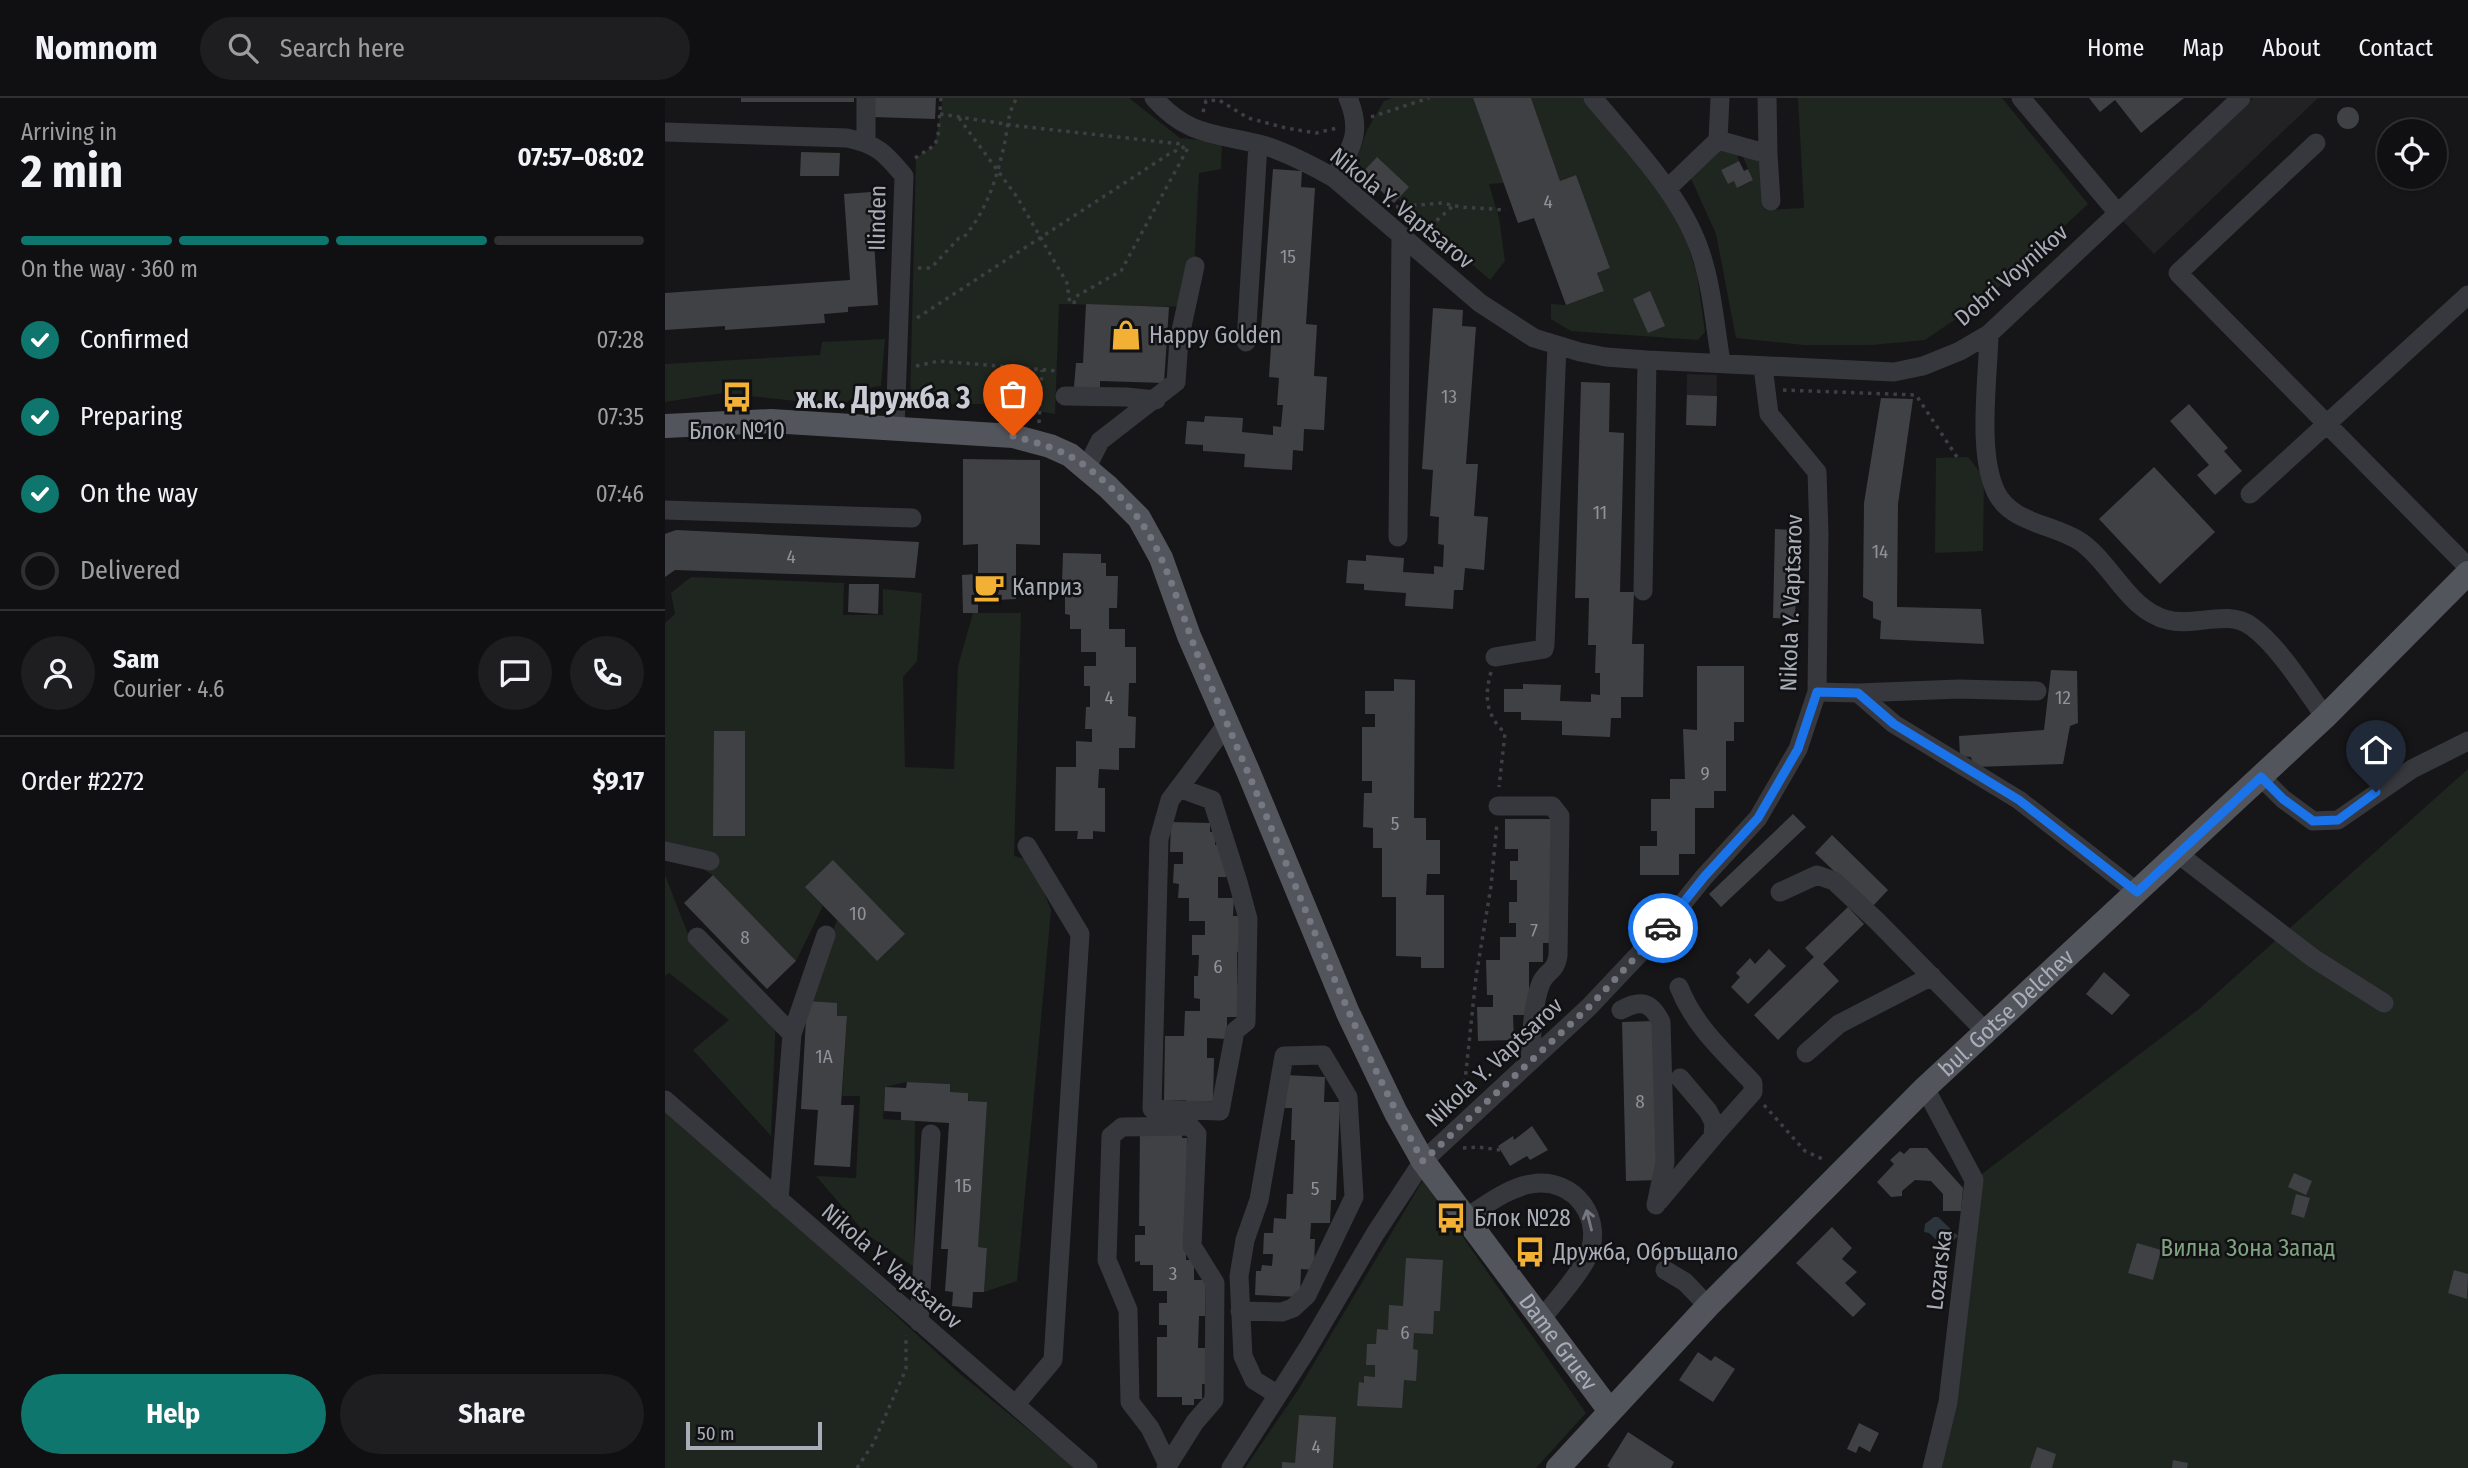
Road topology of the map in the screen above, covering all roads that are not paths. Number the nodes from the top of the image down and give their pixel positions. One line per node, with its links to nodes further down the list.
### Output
1 (866, 98): 11 (street)
2 (1154, 98): 13 (street, Nikola Y. Vaptsarov)
3 (1348, 98): 15 (street)
4 (1593, 98): 16 (street)
5 (1720, 98): 10 (street)
6 (1766, 98): 14 (street)
7 (2021, 98): 18 (street)
8 (2241, 98): 18 (street, Dobri Voynikov)
9 (665, 132): 11 (street)
10 (1717, 140): 14 (street); 16 (street)
11 (866, 142): 32 (street, Ilinden)
12 (2316, 143): 30 (street)
13 (1258, 144): 15 (street, Nikola Y. Vaptsarov); 23 (street)
14 (1768, 154): 17 (street)
15 (1335, 178): 19 (street, Nikola Y. Vaptsarov)
16 (1667, 189): 26 (street)
17 (1771, 201)
18 (2117, 212): 22 (street, Dobri Voynikov)
19 (1406, 240): 24 (street, Nikola Y. Vaptsarov); 37 (street)
20 (1195, 266): 29 (street)
21 (2468, 295): 30 (street)
22 (1989, 334): 27 (street, Dobri Voynikov); 45 (street)
23 (1246, 342)
24 (1557, 345): 25 (street, Nikola Y. Vaptsarov); 41 (street)
25 (1647, 360): 26 (street, Nikola Y. Vaptsarov); 40 (street)
26 (1721, 362): 27 (street, Nikola Y. Vaptsarov)
27 (1763, 367): 43 (street, Nikola Y. Vaptsarov)
28 (1065, 396): 29 (street)
29 (1156, 400): 33 (street)
30 (2326, 425): 34 (street); 38 (street)
31 (665, 426): 32 (main road, Dame Gruev)
32 (895, 428): 33 (main road, Dame Gruev)
33 (1087, 467): 46 (main road, Dame Gruev)
34 (2250, 494)
35 (665, 510): 36 (street)
36 (912, 518)
37 (1398, 537)
38 (2468, 567)
39 (2468, 573): 45 (main road, bul. Gotse Delchev)
40 (1643, 591)
41 (1495, 657)
42 (2037, 691): 44 (street)
43 (1817, 692): 44 (street); 66 (street, Nikola Y. Vaptsarov)
44 (1858, 693): 56 (street)
45 (2325, 717): 48 (main road, bul. Gotse Delchev)
46 (1227, 724): 49 (street); 73 (main road, Dame Gruev)
47 (2468, 741): 48 (street)
48 (2261, 777): 53 (main road, bul. Gotse Delchev)
49 (1179, 789): 70 (street); 70 (street)
50 (1498, 806): 66 (street)
51 (1027, 846): 82 (street)
52 (665, 851): 54 (street)
53 (2177, 853): 56 (main road, bul. Gotse Delchev); 61 (street)
54 (711, 862)
55 (1780, 892): 59 (street)
56 (2137, 892): 63 (main road, bul. Gotse Delchev)
57 (826, 935): 64 (street)
58 (697, 937): 64 (street)
59 (1932, 976): 63 (street); 65 (street)
60 (1679, 987): 72 (street)
61 (2384, 1003)
62 (1621, 1010): 72 (street)
63 (1986, 1032): 68 (main road, bul. Gotse Delchev)
64 (792, 1034): 74 (street)
65 (1805, 1053)
66 (1530, 1060): 73 (street, Nikola Y. Vaptsarov)
67 (1681, 1078): 72 (street)
68 (1925, 1088): 77 (main road, bul. Gotse Delchev); 88 (street, Lozarska)
69 (665, 1100): 74 (street, Nikola Y. Vaptsarov)
70 (1153, 1118): 84 (street); 84 (street)
71 (931, 1134): 79 (street)
72 (1713, 1137)
73 (1423, 1161): 75 (main road, Dame Gruev); 81 (street, Nikola Y. Vaptsarov)
74 (779, 1200): 79 (street, Nikola Y. Vaptsarov)
75 (1465, 1218): 80 (main road, Dame Gruev); 80 (street, one-way to 75)
76 (1665, 1270): 77 (street)
77 (1707, 1306): 83 (main road, bul. Gotse Delchev)
78 (1240, 1311): 78 (street); 81 (street)
79 (916, 1320): 82 (street, Nikola Y. Vaptsarov)
80 (1540, 1321): 83 (main road, Dame Gruev)
81 (1278, 1395): 86 (street, Nikola Y. Vaptsarov)
82 (1016, 1404): 85 (street, Nikola Y. Vaptsarov)
83 (1610, 1411): 87 (main road, bul. Gotse Delchev)
84 (1167, 1466)
85 (1088, 1468)
86 (1231, 1468)
87 (1557, 1468)
88 (1932, 1468)

